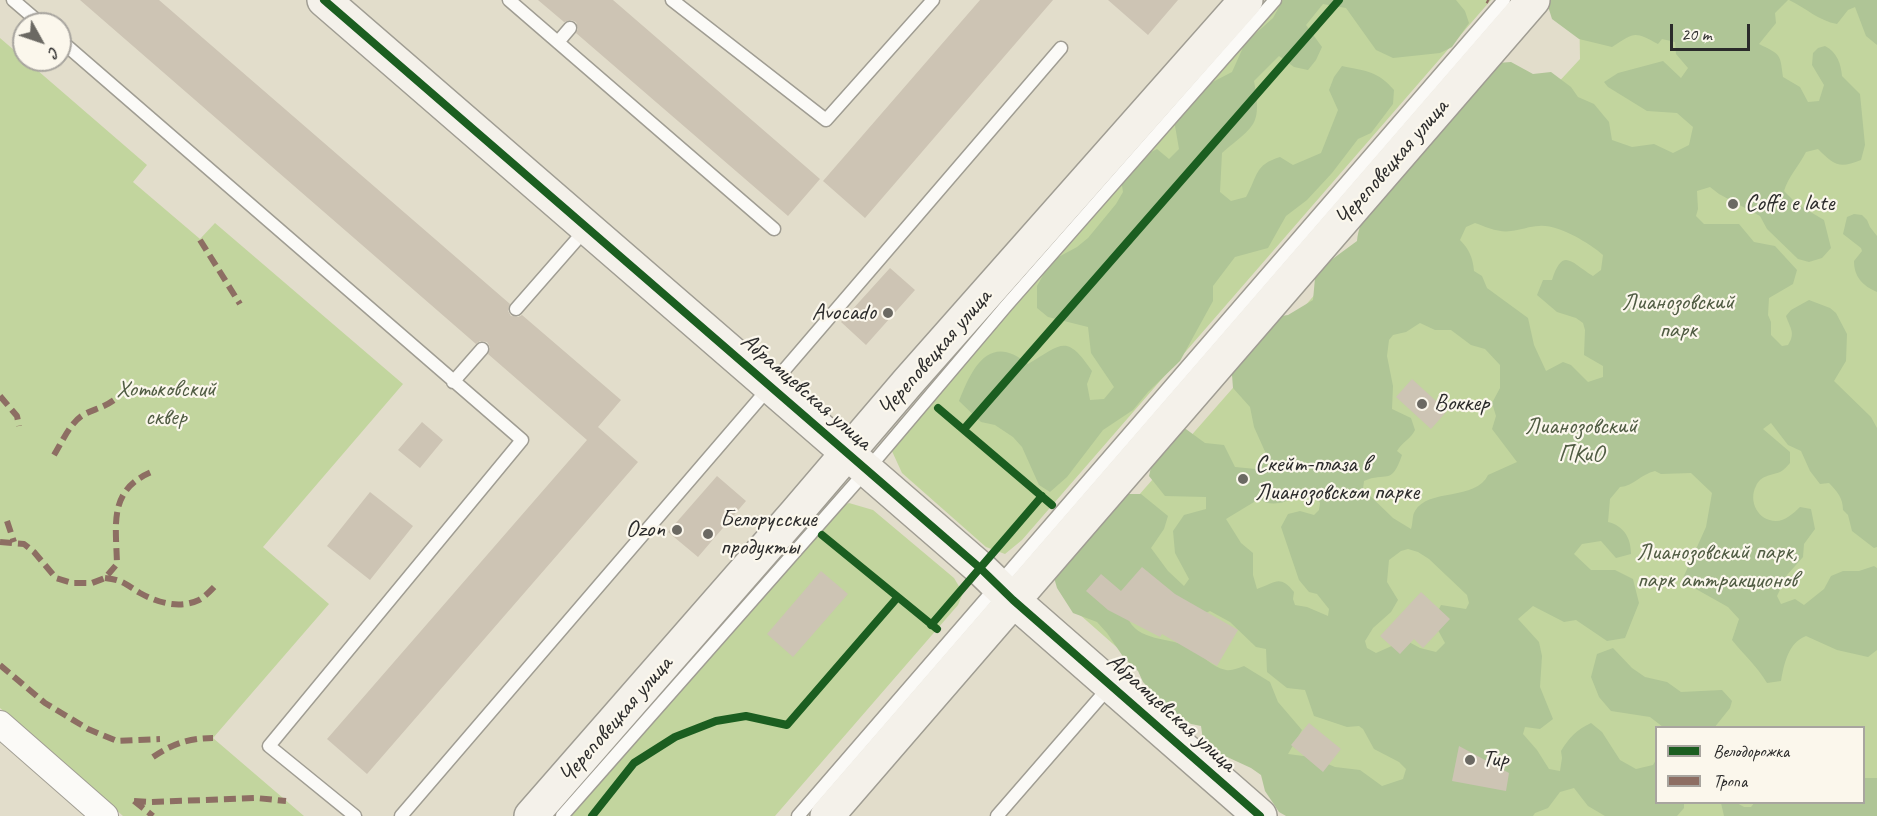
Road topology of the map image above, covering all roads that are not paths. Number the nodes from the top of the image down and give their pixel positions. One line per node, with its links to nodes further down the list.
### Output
1 (13, 0): 10 (lane)
2 (324, 0): 15 (main road, Абрамцевская улица)
3 (509, 0): 12 (lane)
4 (672, 0): 5 (lane)
5 (933, 0)
6 (1246, 0): 21 (main road, Череповецкая улица)
7 (1275, 0): 21 (lane, Череповецкая улица)
8 (1504, 0): 22 (lane, Череповецкая улица)
9 (1533, 0): 22 (main road, Череповецкая улица)
10 (27, 12)
11 (570, 28): 12 (lane)
12 (558, 42): 16 (lane)
13 (1061, 48): 20 (lane)
14 (72, 50): 19 (lane)
15 (587, 228): 17 (lane); 20 (main road, Абрамцевская улица)
16 (774, 229)
17 (516, 309)
18 (482, 349): 19 (lane)
19 (453, 382): 26 (lane)
20 (769, 386): 21 (main road, Абрамцевская улица); 27 (lane)
21 (857, 462): 22 (main road, Абрамцевская улица); 28 (main road, Череповецкая улица); 29 (lane, Череповецкая улица)
22 (1006, 593): 23 (main road, Абрамцевская улица); 30 (lane, Череповецкая улица); 31 (main road, Череповецкая улица)
23 (1111, 685): 32 (lane); 33 (main road, Абрамцевская улица)
24 (2, 730): 25 (street)
25 (105, 816)
26 (355, 816)
27 (401, 816)
28 (531, 816)
29 (562, 816)
30 (798, 816)
31 (827, 816)
32 (998, 816)
33 (1260, 816)

